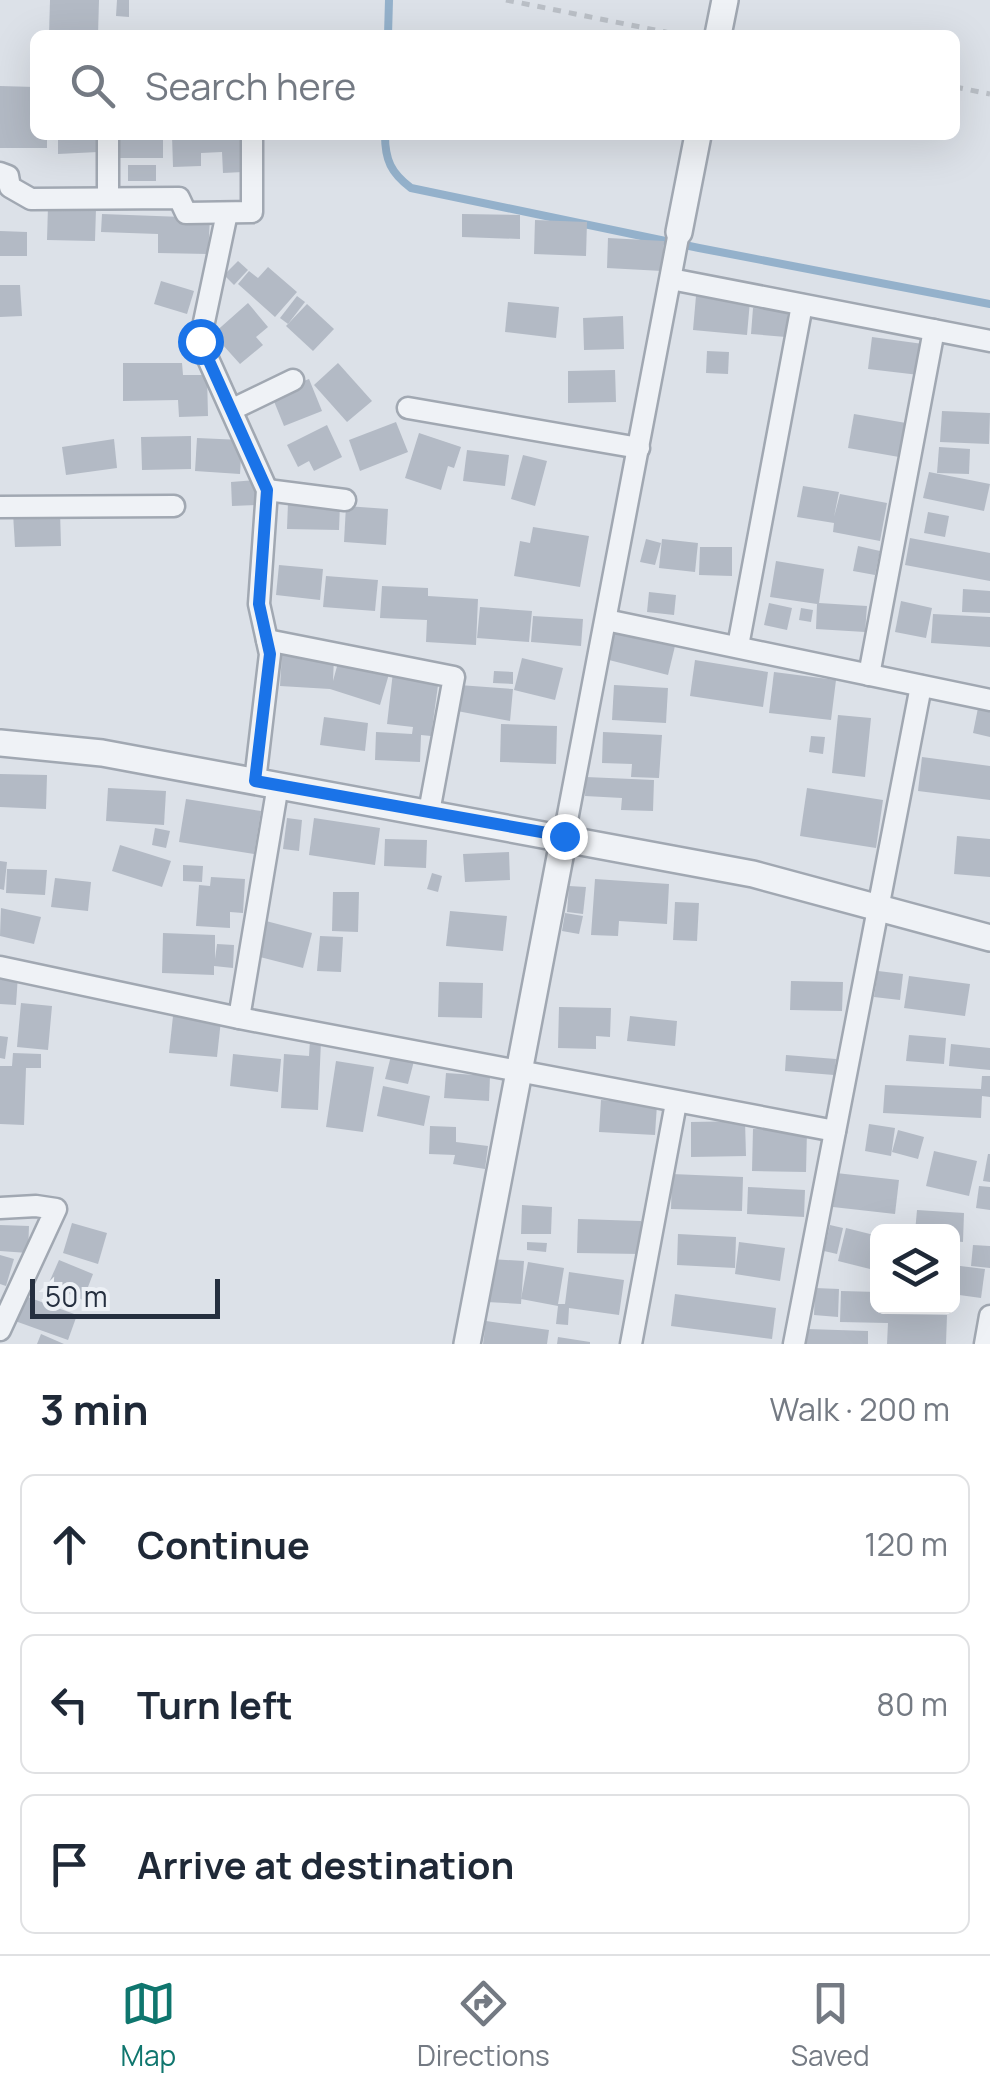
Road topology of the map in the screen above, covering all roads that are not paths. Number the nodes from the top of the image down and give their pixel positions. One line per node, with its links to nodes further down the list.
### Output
1 (724, 0): 2 (street)
2 (719, 30)
3 (108, 140): 7 (street)
4 (252, 140): 8 (street)
5 (697, 140): 9 (street)
6 (0, 173): 7 (street)
7 (108, 198): 8 (street)
8 (227, 212): 15 (street)
9 (677, 242): 10 (street)
10 (671, 279): 11 (street); 17 (street)
11 (802, 305): 12 (street); 24 (street)
12 (934, 330): 13 (street); 25 (street)
13 (990, 341)
14 (293, 380): 15 (street)
15 (233, 408): 18 (street)
16 (408, 408): 17 (street)
17 (639, 448): 22 (street)
18 (267, 490): 19 (street); 23 (street)
19 (345, 500)
20 (174, 506): 21 (street)
21 (0, 508)
22 (606, 620): 24 (street); 31 (street)
23 (267, 640): 29 (street); 30 (street)
24 (738, 646): 25 (street)
25 (869, 674): 26 (street)
26 (921, 686): 27 (street); 32 (street)
27 (990, 700)
28 (0, 743): 29 (street)
29 (267, 783): 30 (street); 35 (street)
30 (429, 812): 31 (street)
31 (564, 836): 32 (street); 36 (street)
32 (879, 906): 33 (street); 38 (street)
33 (990, 938)
34 (0, 967): 35 (street)
35 (239, 1018): 36 (street)
36 (519, 1071): 37 (street); 42 (street)
37 (676, 1103): 38 (street); 43 (street)
38 (835, 1131): 44 (street)
39 (0, 1208): 41 (street)
40 (990, 1316): 45 (street)
41 (0, 1330)
42 (467, 1344)
43 (632, 1344)
44 (794, 1344)
45 (984, 1344)

